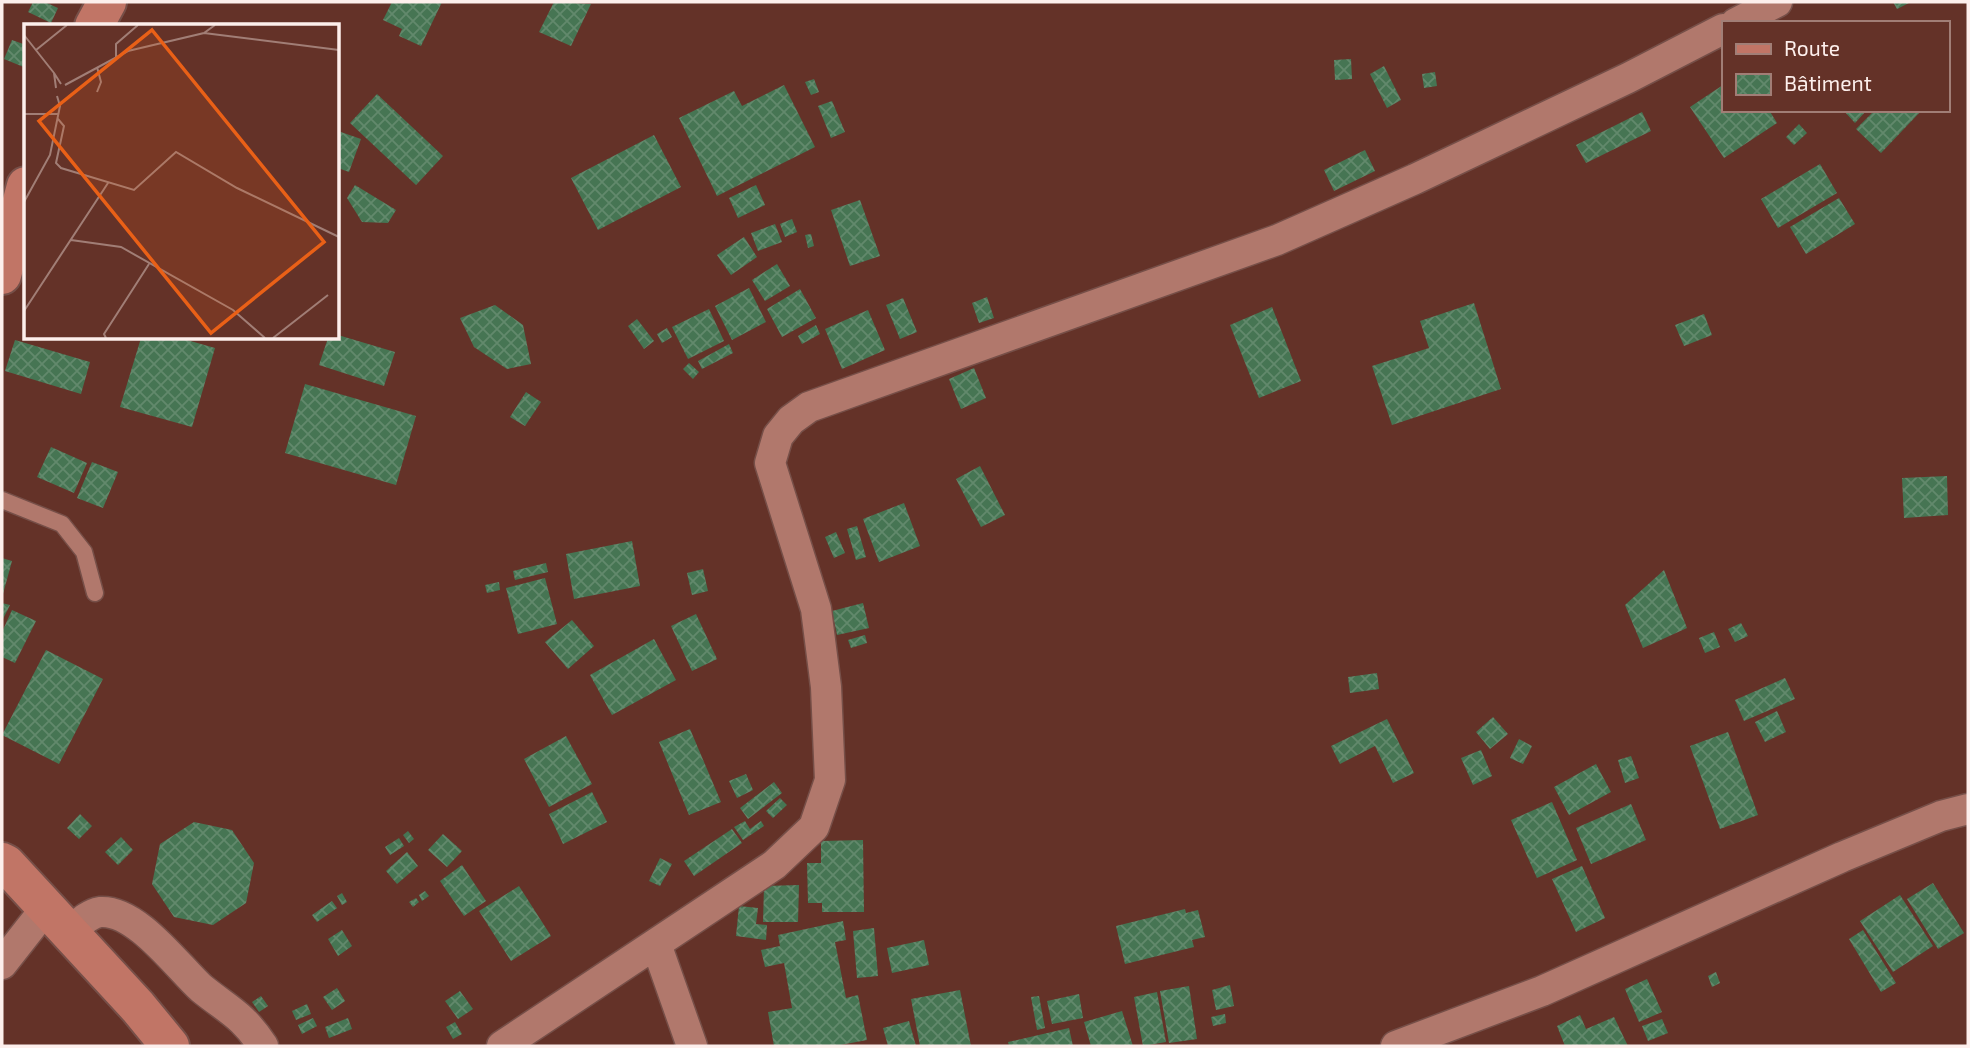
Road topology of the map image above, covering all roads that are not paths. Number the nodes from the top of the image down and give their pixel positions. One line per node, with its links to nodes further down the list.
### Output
1 (107, 2): 4 (street)
2 (1777, 2): 3 (street)
3 (1740, 21)
4 (95, 24)
5 (1722, 30): 13 (street)
6 (24, 193): 7 (street)
7 (2, 275)
8 (2, 500): 9 (lane)
9 (95, 593)
10 (1968, 809): 19 (street)
11 (3, 858): 12 (street)
12 (57, 920): 14 (street); 15 (street); 16 (street)
13 (656, 944): 17 (street); 18 (street)
14 (2, 964)
15 (170, 1046)
16 (263, 1046)
17 (502, 1046)
18 (692, 1046)
19 (1396, 1046)

